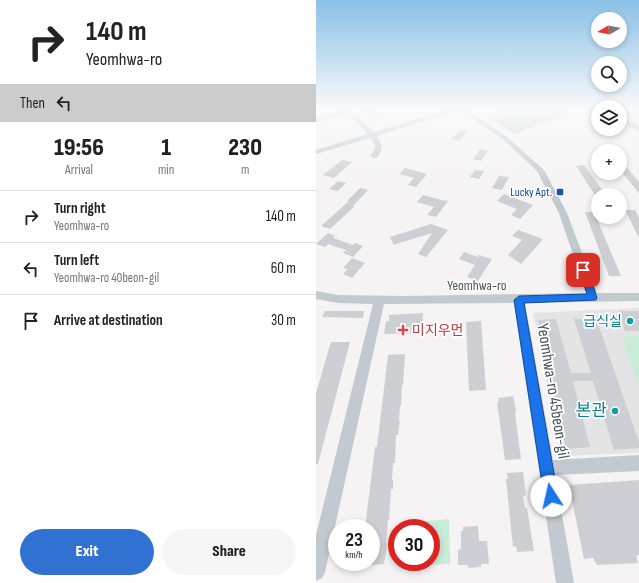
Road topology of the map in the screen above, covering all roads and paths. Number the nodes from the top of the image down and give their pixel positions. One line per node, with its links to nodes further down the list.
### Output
1 (369, 136): 4 (street)
2 (374, 136): 5 (street)
3 (502, 136): 8 (street)
4 (316, 152)
5 (374, 156)
6 (316, 294): 9 (street, Yeomhwa-ro)
7 (639, 296): 8 (street, Yeomhwa-ro)
8 (593, 298): 10 (street, Yeomhwa-ro)
9 (380, 300): 10 (street, Yeomhwa-ro); 13 (street)
10 (519, 300): 12 (street, Yeomhwa-ro 45beon-gil)
11 (639, 463): 12 (street)
12 (546, 468): 14 (street, Yeomhwa-ro 45beon-gil)
13 (316, 572)
14 (565, 583)

